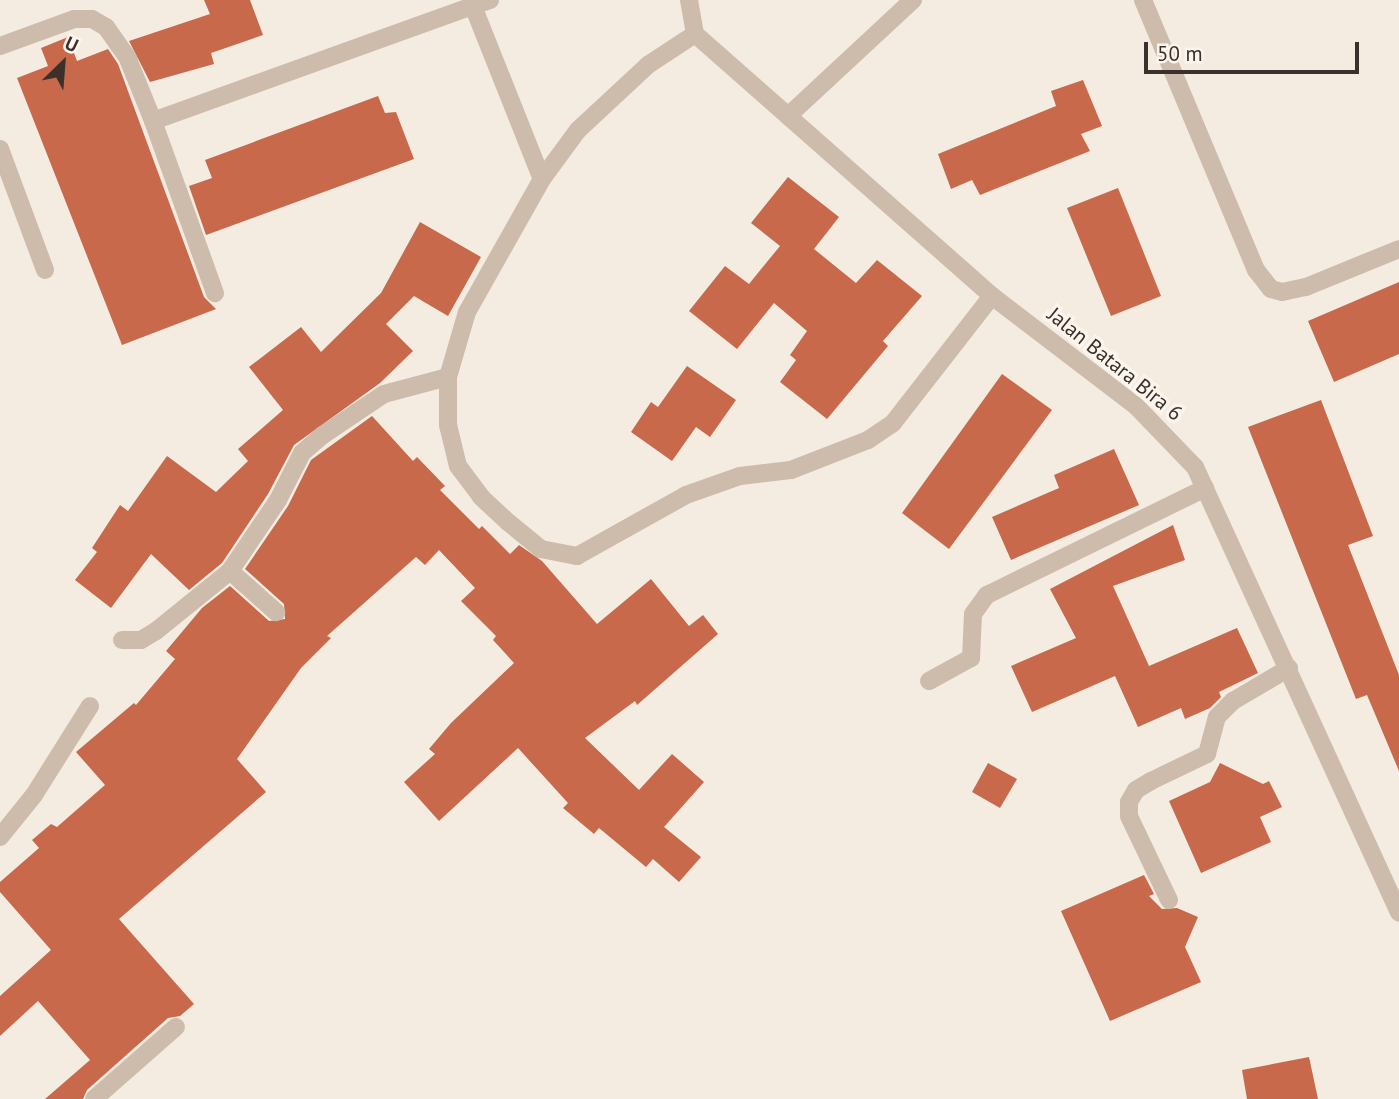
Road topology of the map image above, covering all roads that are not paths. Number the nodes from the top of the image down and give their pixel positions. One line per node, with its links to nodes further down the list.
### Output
1 (490, 0): 5 (street)
2 (689, 0): 6 (street)
3 (913, 0): 8 (street)
4 (1143, 0): 12 (street)
5 (473, 6): 9 (street); 11 (street)
6 (695, 34): 8 (street, Jalan Batara Bira 6); 11 (street)
7 (0, 46): 9 (street)
8 (788, 116): 15 (street, Jalan Batara Bira 6)
9 (153, 121): 14 (street)
10 (0, 149): 13 (street)
11 (542, 179): 16 (street)
12 (1399, 249)
13 (45, 270)
14 (215, 293)
15 (992, 296): 16 (street); 17 (street, Jalan Batara Bira 6)
16 (448, 377): 18 (street)
17 (1205, 488): 21 (street, Jalan Batara Bira 6); 22 (street)
18 (230, 571): 19 (street); 20 (street)
19 (276, 612)
20 (122, 640)
21 (1289, 668): 25 (street); 26 (street, Jalan Batara Bira 6)
22 (929, 681)
23 (90, 706): 24 (street)
24 (0, 837)
25 (1169, 900)
26 (1399, 914)
27 (176, 1027): 28 (street)
28 (94, 1099)

